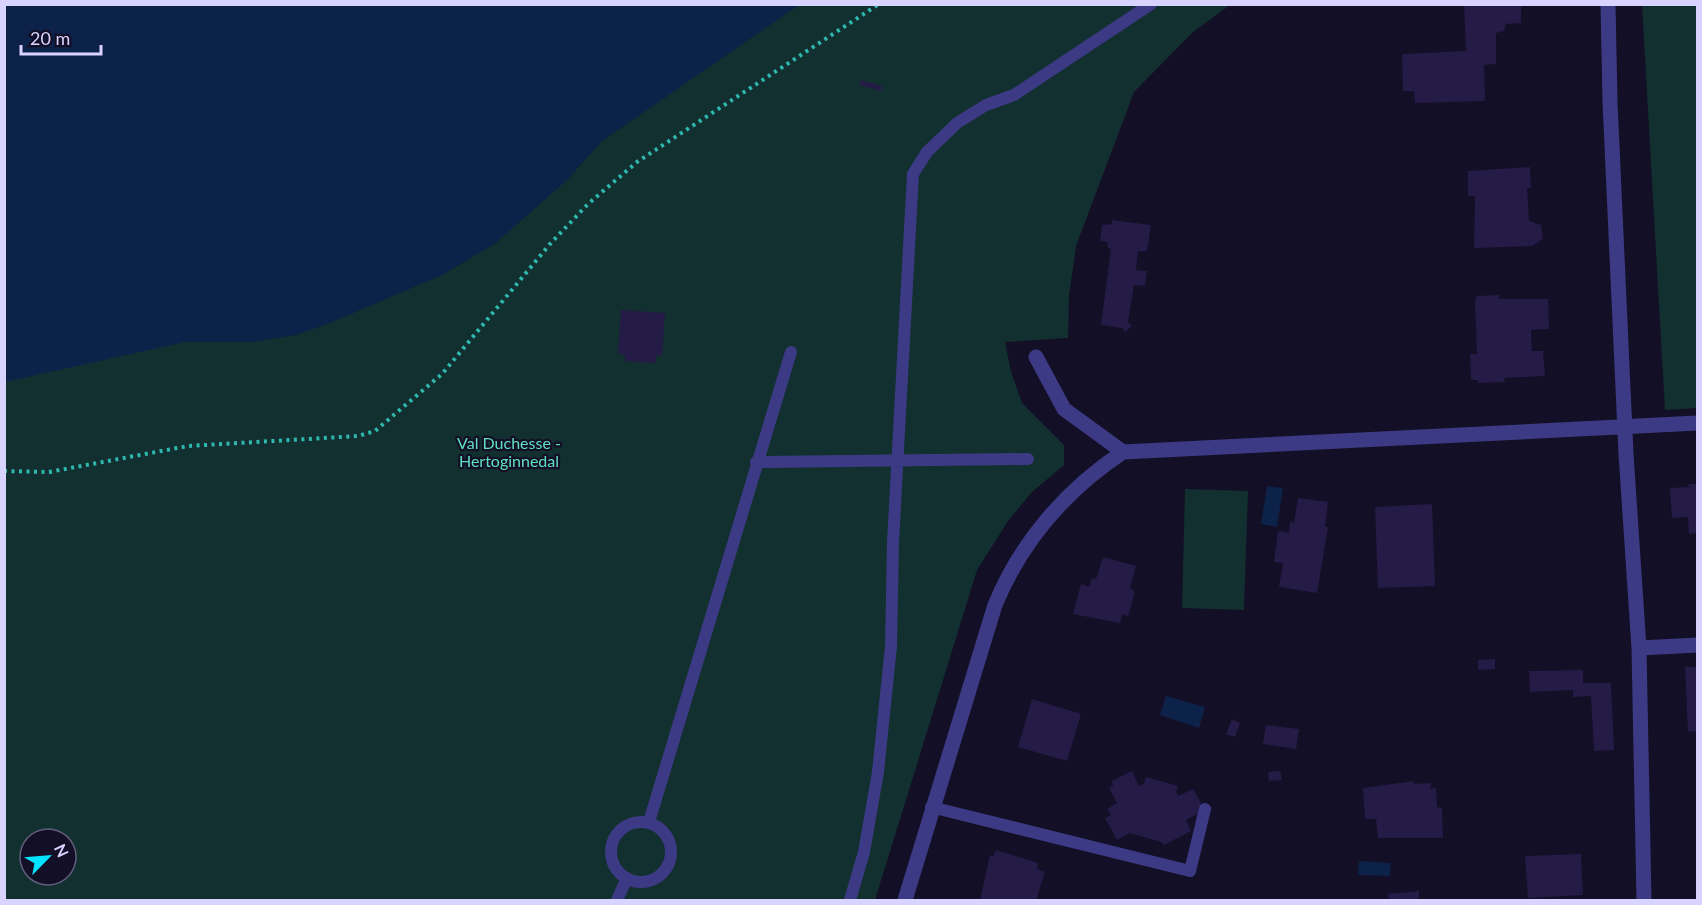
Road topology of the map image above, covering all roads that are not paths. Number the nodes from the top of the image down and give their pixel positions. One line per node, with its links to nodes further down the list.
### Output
1 (1151, 4): 9 (lane)
2 (1608, 4): 6 (street)
3 (791, 352): 10 (lane)
4 (1036, 357): 7 (street)
5 (1698, 423): 6 (street)
6 (1624, 428): 7 (street); 12 (street)
7 (1123, 452): 13 (street)
8 (1028, 459): 9 (lane)
9 (899, 460): 10 (lane); 18 (lane)
10 (756, 462): 15 (lane)
11 (1698, 645): 12 (street)
12 (1640, 648): 20 (street)
13 (932, 807): 14 (lane); 19 (street)
14 (1205, 809)
15 (648, 822): 16 (lane); 16 (lane)
16 (627, 878): 17 (lane)
17 (617, 900)
18 (850, 900)
19 (905, 900)
20 (1644, 900)

